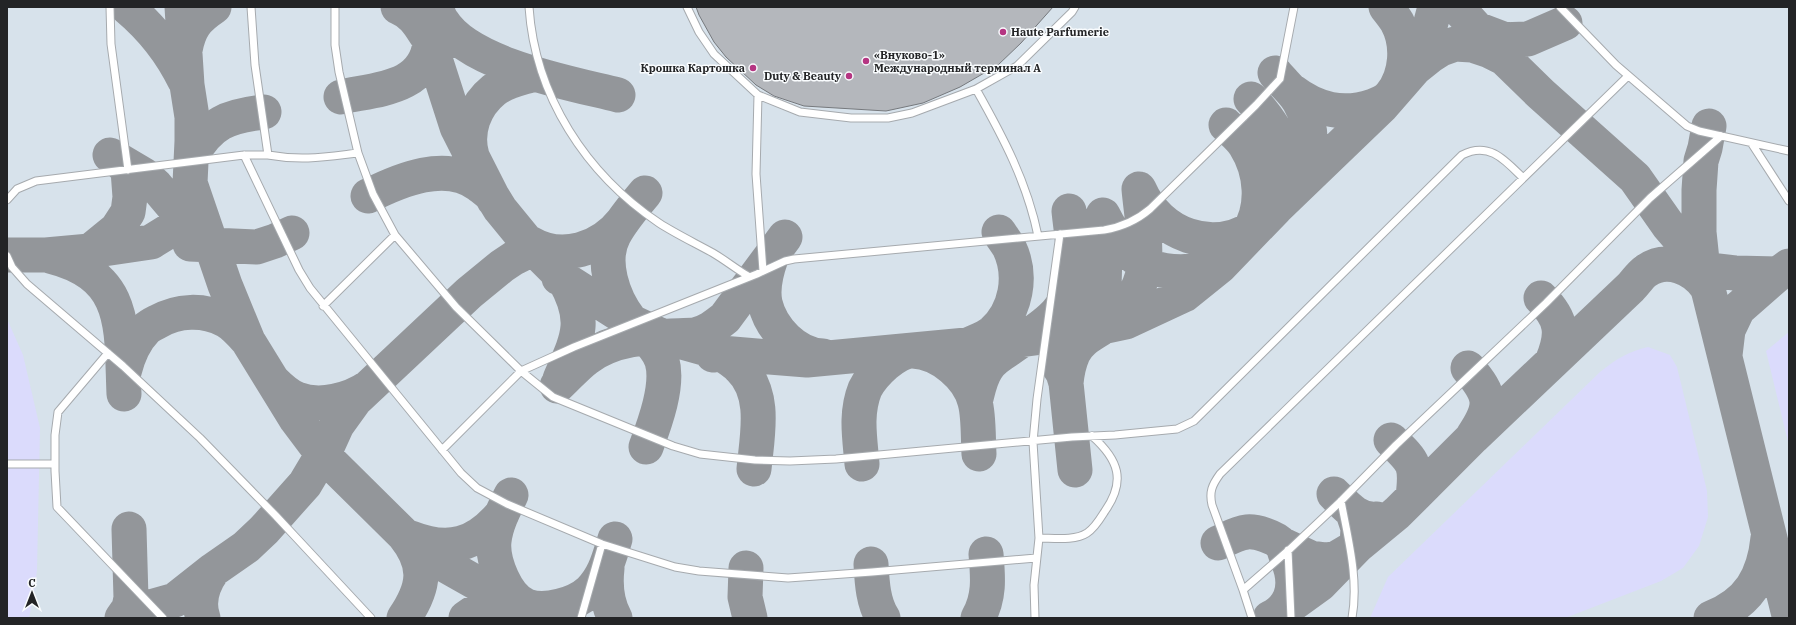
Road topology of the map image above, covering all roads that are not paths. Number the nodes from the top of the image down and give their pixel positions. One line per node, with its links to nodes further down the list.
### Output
1 (110, 7): 18 (lane)
2 (252, 7): 17 (lane)
3 (335, 7): 15 (lane)
4 (529, 7): 27 (lane)
5 (687, 7): 11 (lane)
6 (1075, 7): 10 (lane)
7 (1294, 7): 22 (lane)
8 (1560, 7): 9 (lane)
9 (1628, 76): 12 (lane); 19 (lane)
10 (976, 89): 11 (lane); 24 (lane)
11 (758, 95): 26 (lane)
12 (1721, 136): 13 (lane); 36 (lane)
13 (1752, 144): 14 (lane); 21 (lane)
14 (1789, 151)
15 (358, 153): 17 (lane); 23 (lane)
16 (244, 155): 17 (lane); 18 (lane); 28 (lane)
17 (268, 155)
18 (128, 170): 20 (lane)
19 (1522, 178): 31 (lane); 41 (lane)
20 (7, 200)
21 (1789, 200)
22 (1060, 234): 24 (lane); 32 (lane)
23 (395, 235): 28 (lane); 30 (lane)
24 (1038, 236): 26 (lane)
25 (7, 256): 29 (lane)
26 (763, 271): 27 (lane)
27 (748, 276): 30 (lane)
28 (323, 306): 33 (lane)
29 (108, 353): 35 (lane); 43 (lane)
30 (521, 371): 32 (lane); 33 (lane)
31 (1092, 436): 32 (lane); 37 (lane)
32 (1033, 442): 37 (lane)
33 (442, 450): 38 (lane)
34 (7, 464): 35 (lane)
35 (55, 464): 42 (lane)
36 (1341, 501): 39 (lane); 48 (lane)
37 (1039, 538): 40 (lane)
38 (602, 544): 40 (lane); 44 (lane)
39 (1288, 550): 41 (lane); 47 (lane)
40 (1036, 558): 45 (lane)
41 (1243, 590): 46 (lane)
42 (163, 618)
43 (371, 618)
44 (580, 618)
45 (1036, 618)
46 (1252, 618)
47 (1291, 618)
48 (1352, 618)

